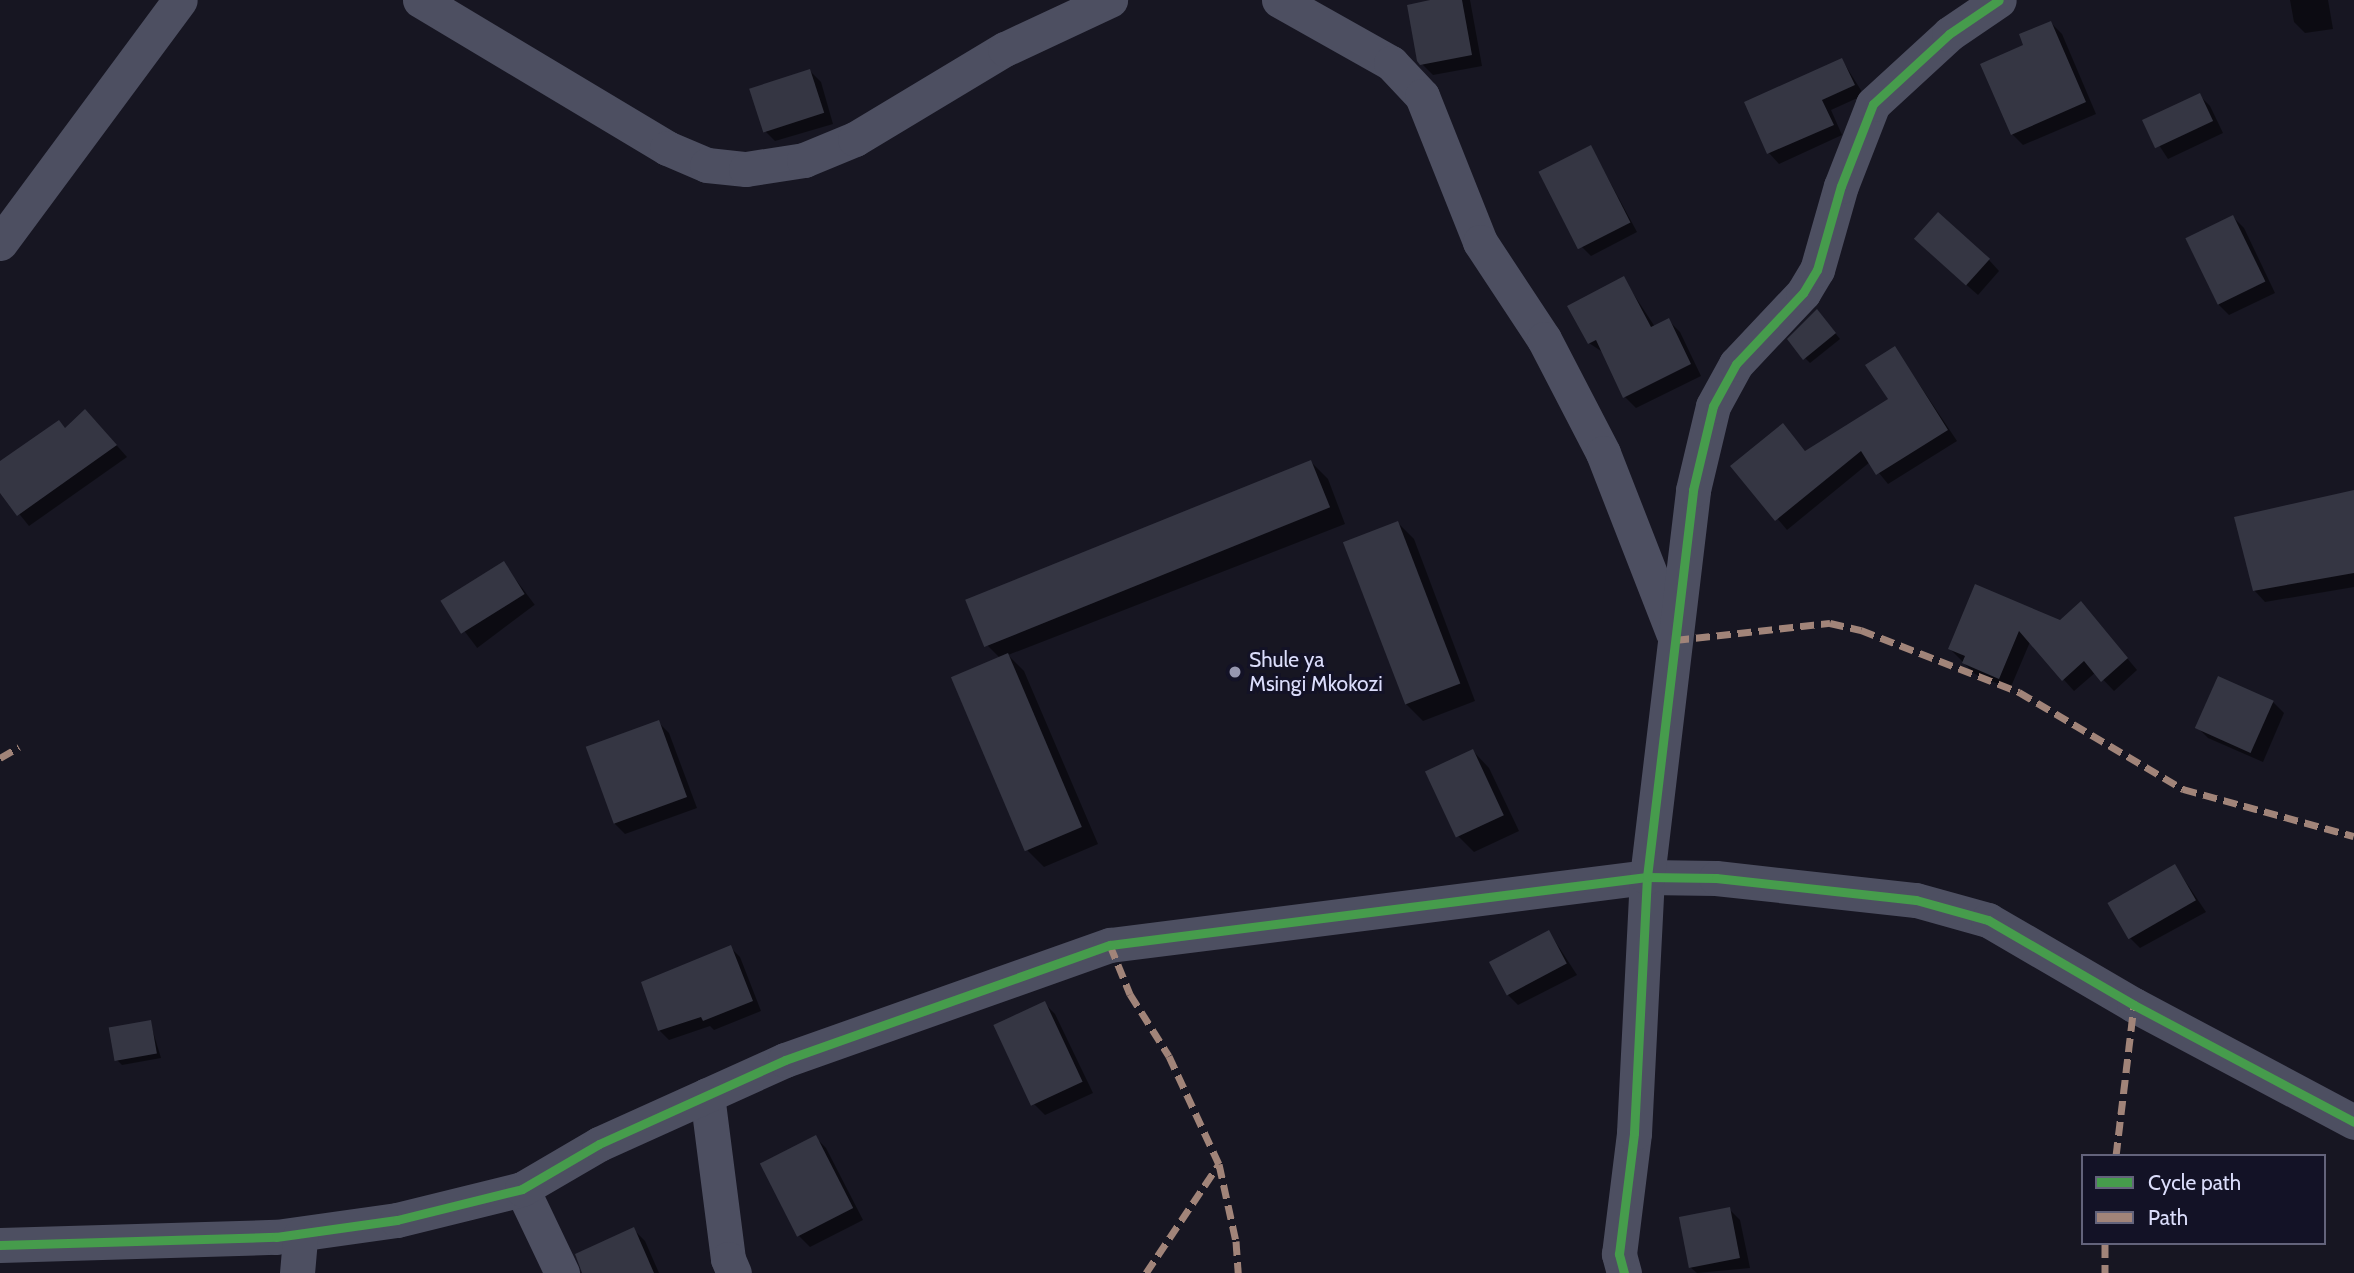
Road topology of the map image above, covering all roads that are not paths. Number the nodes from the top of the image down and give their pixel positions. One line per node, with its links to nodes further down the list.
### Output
1 (180, 0): 6 (street)
2 (420, 0): 3 (street)
3 (1110, 0)
4 (1279, 0): 7 (street)
5 (1999, 0): 7 (street)
6 (0, 243)
7 (1675, 640): 8 (street)
8 (1647, 877): 9 (street); 10 (street); 17 (street)
9 (707, 1095): 11 (street); 16 (street)
10 (2354, 1122)
11 (522, 1189): 12 (street); 15 (street)
12 (300, 1234): 13 (street); 14 (street)
13 (21, 1255)
14 (297, 1273)
15 (562, 1273)
16 (734, 1273)
17 (1624, 1273)

